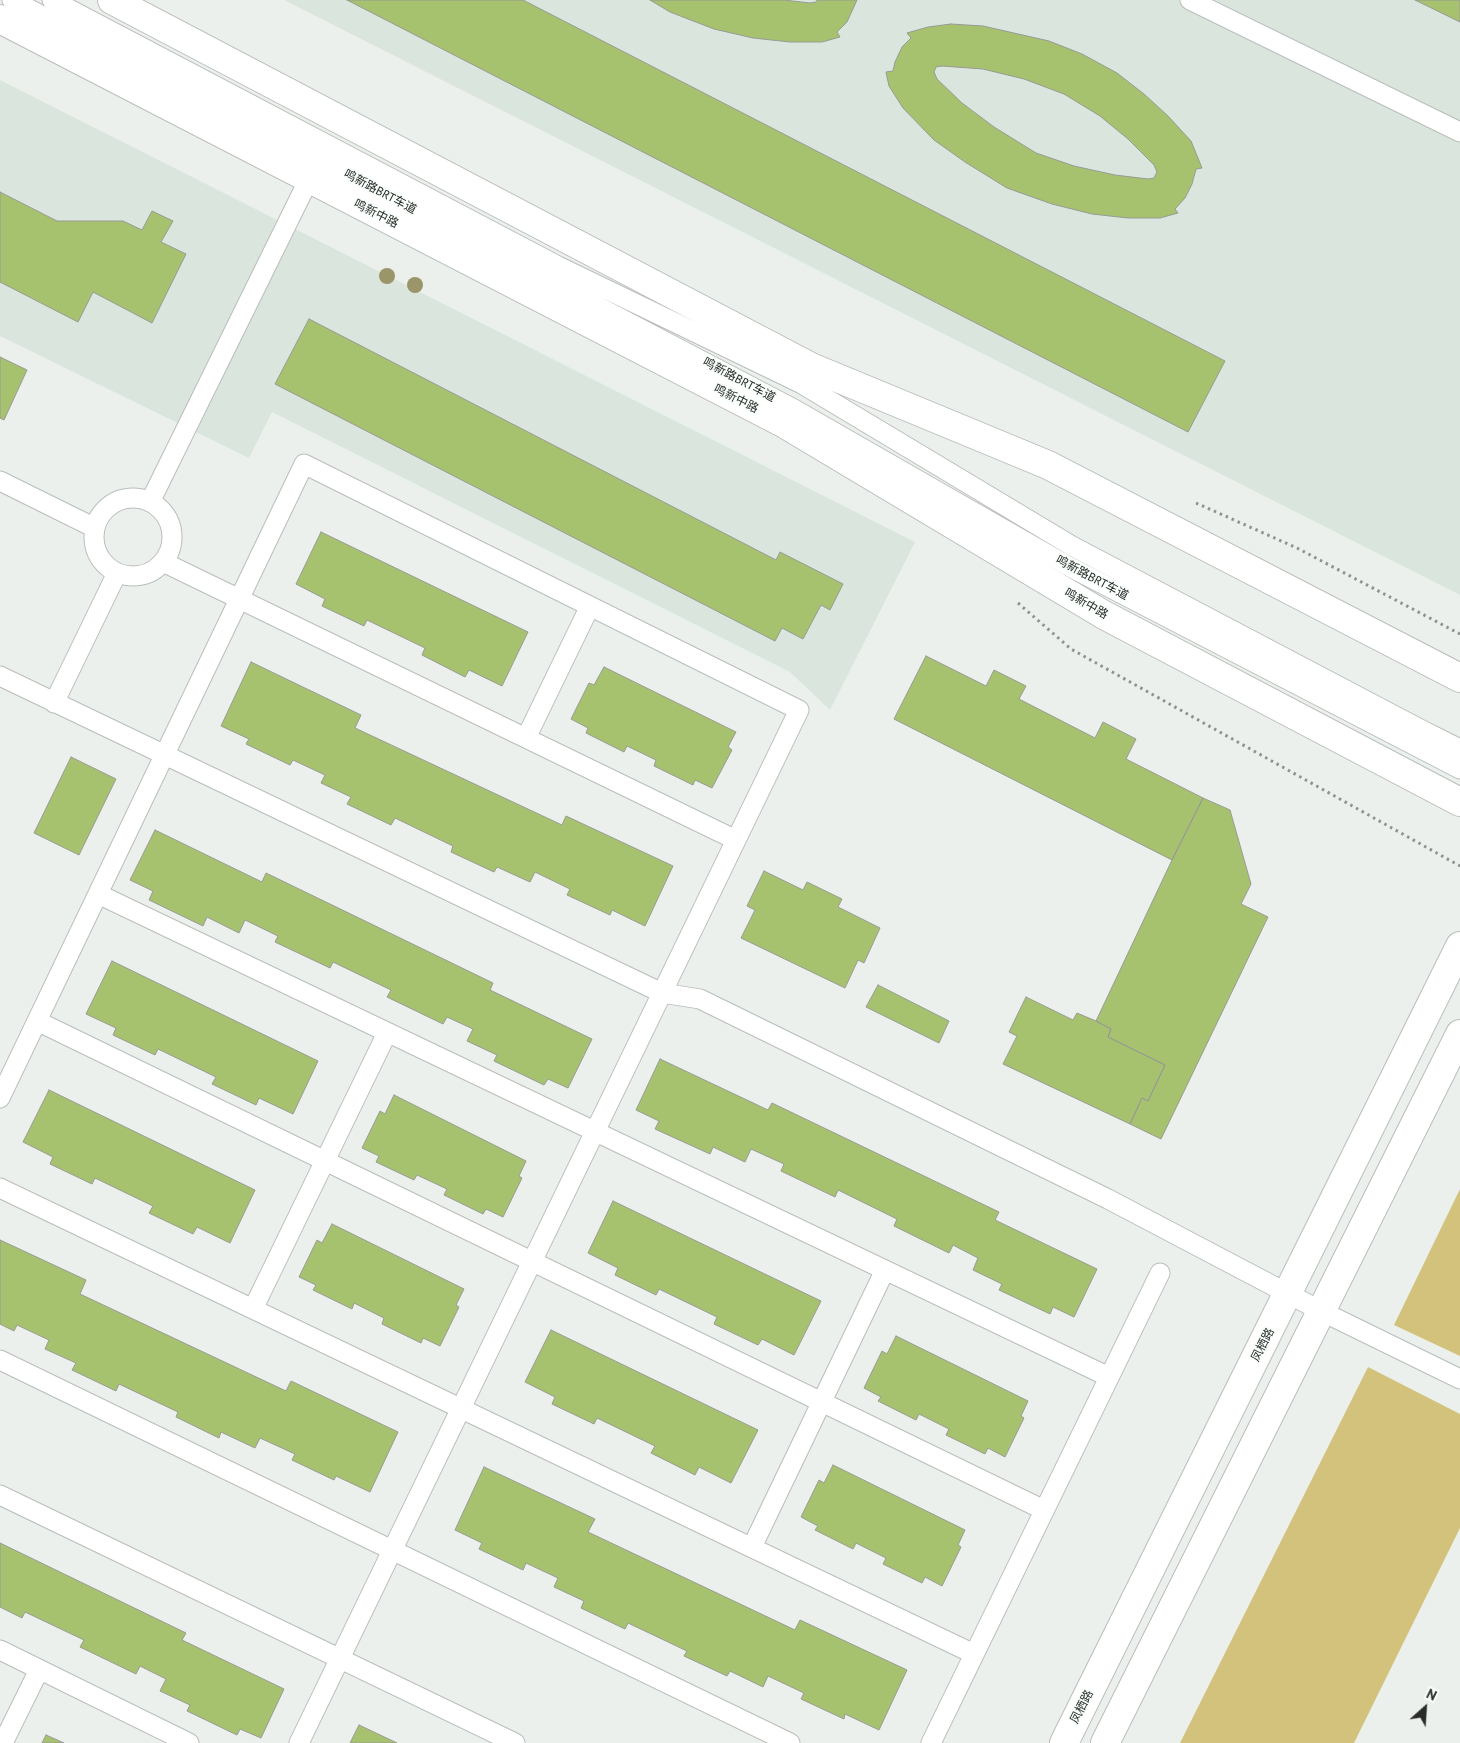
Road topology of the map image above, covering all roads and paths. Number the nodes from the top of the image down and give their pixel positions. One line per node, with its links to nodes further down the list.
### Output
1 (12, 0): 24 (lane, 鸣新路BRT车道)
2 (52, 0): 22 (lane, 鸣新路BRT车道)
3 (112, 0): 19 (main road)
4 (1190, 0): 6 (lane)
5 (0, 19): 7 (main road, 鸣新中路)
6 (1460, 132)
7 (309, 179): 10 (lane); 25 (main road, 鸣新中路)
8 (0, 480): 11 (lane)
9 (1191, 501): 17 (path)
10 (150, 502): 11 (lane); 12 (lane)
11 (95, 528): 13 (lane)
12 (163, 562): 13 (lane); 14 (lane)
13 (117, 573): 20 (lane)
14 (239, 598): 16 (lane); 21 (lane); 23 (lane)
15 (1011, 598): 27 (path)
16 (590, 606): 21 (lane); 26 (lane)
17 (1460, 634)
18 (0, 676): 20 (lane)
19 (1460, 678)
20 (54, 703): 23 (lane)
21 (526, 738): 26 (lane)
22 (1460, 749)
23 (164, 756): 28 (lane); 30 (lane)
24 (1460, 769)
25 (1460, 802)
26 (736, 840): 30 (lane)
27 (1460, 866)
28 (98, 894): 31 (lane); 32 (lane)
29 (1460, 946): 41 (main road, 凤栖路)
30 (662, 993): 35 (lane); 41 (lane)
31 (37, 1021): 34 (lane); 36 (lane)
32 (388, 1033): 35 (lane); 36 (lane)
33 (1460, 1034): 43 (main road)
34 (0, 1098)
35 (595, 1132): 38 (lane); 39 (lane)
36 (325, 1161): 38 (lane); 42 (lane)
37 (0, 1188): 42 (lane)
38 (531, 1262): 47 (lane); 48 (lane)
39 (885, 1270): 45 (lane); 47 (lane)
40 (1160, 1273): 45 (lane)
41 (1288, 1294): 43 (lane); 63 (main road, 凤栖路)
42 (253, 1309): 48 (lane)
43 (1321, 1311): 46 (lane); 64 (main road)
44 (0, 1360): 52 (lane)
45 (1109, 1378): 50 (lane)
46 (1460, 1379)
47 (821, 1402): 50 (lane); 51 (lane)
48 (460, 1408): 51 (lane); 52 (lane)
49 (0, 1494): 55 (lane)
50 (1044, 1510): 54 (lane)
51 (752, 1547): 54 (lane)
52 (392, 1549): 55 (lane); 61 (lane)
53 (0, 1650): 56 (lane)
54 (974, 1654): 62 (lane)
55 (339, 1659): 59 (lane); 60 (lane)
56 (39, 1670): 57 (lane); 58 (lane)
57 (3, 1743)
58 (190, 1743)
59 (298, 1743)
60 (515, 1743)
61 (790, 1743)
62 (931, 1743)
63 (1064, 1743)
64 (1105, 1743)

